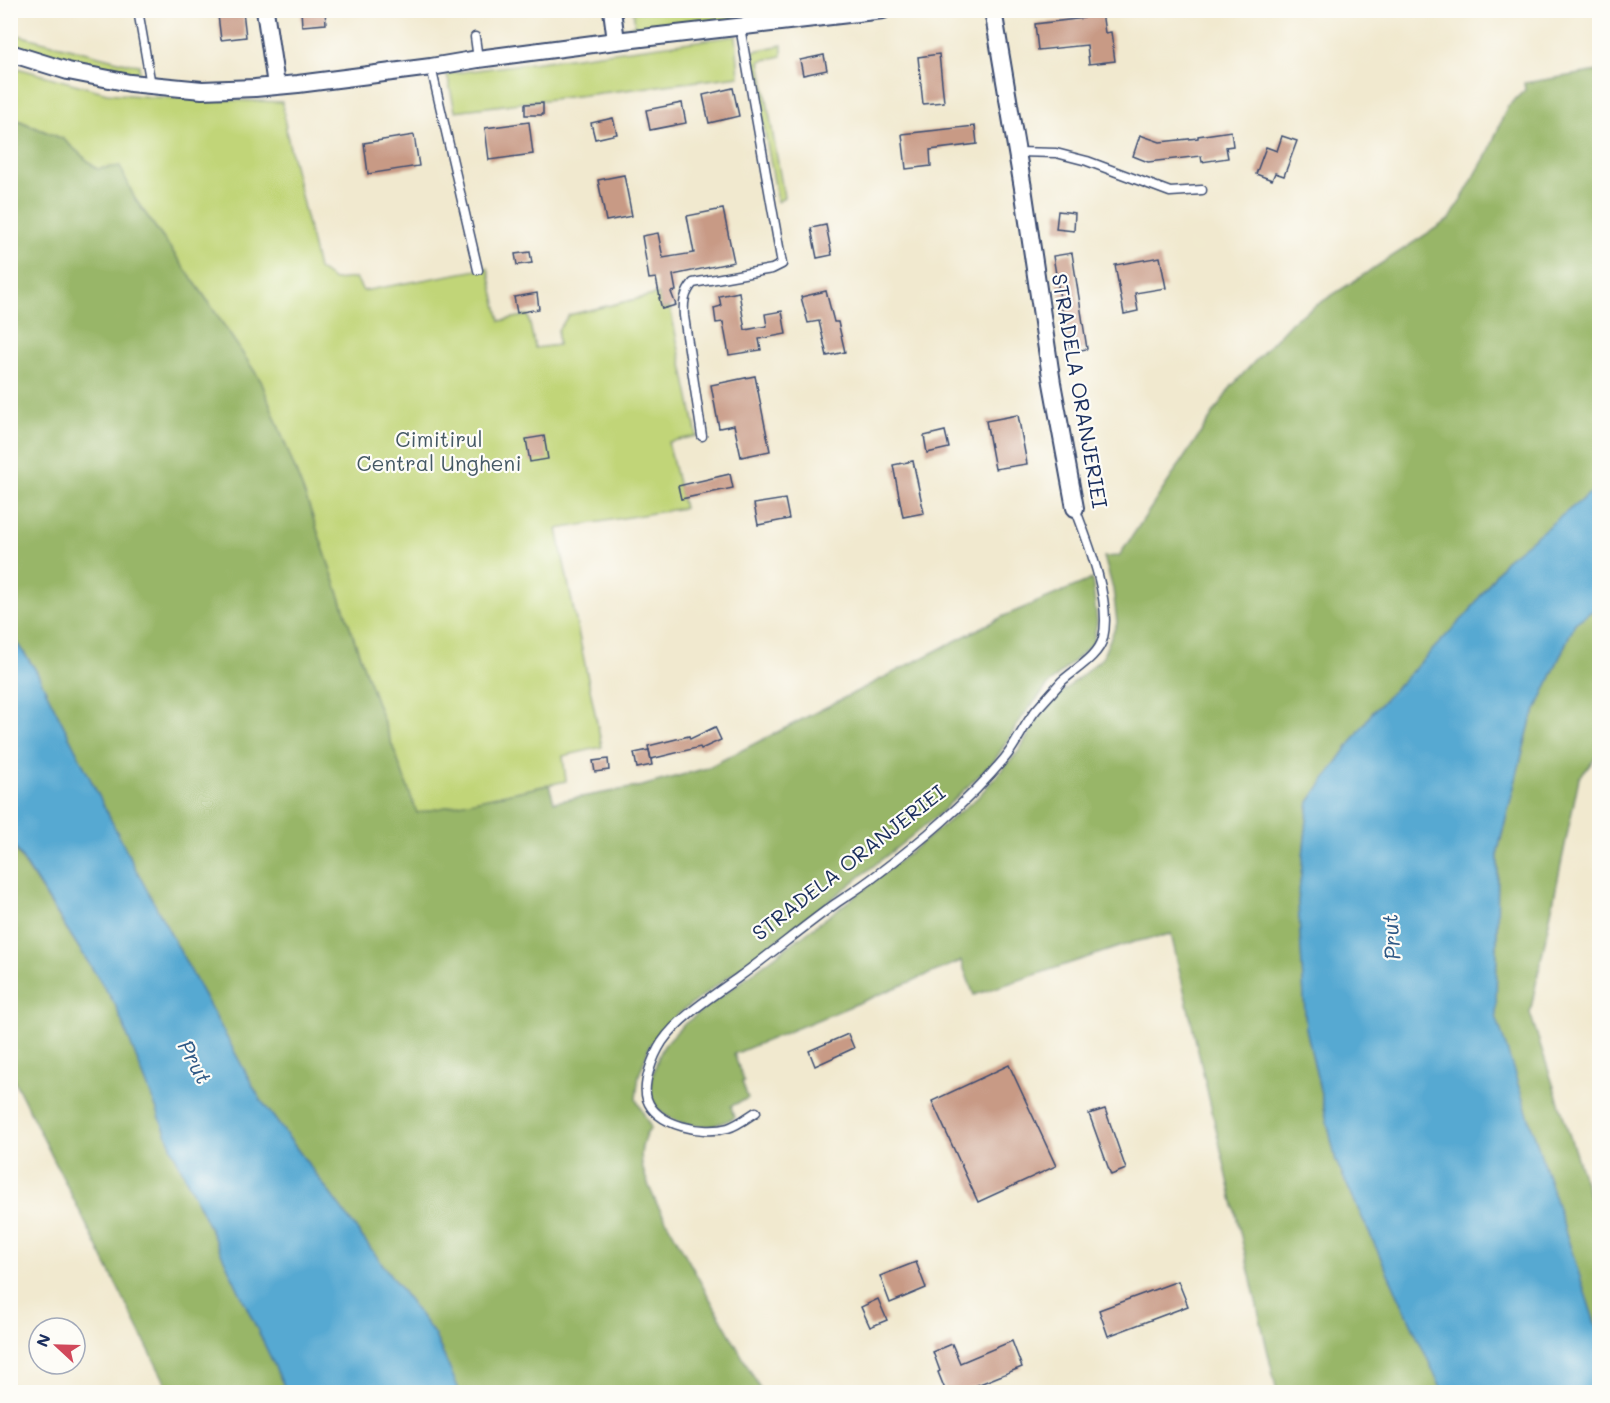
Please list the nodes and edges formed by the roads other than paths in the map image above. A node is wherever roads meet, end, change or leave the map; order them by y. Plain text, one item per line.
1 (138, 10) edge
2 (265, 10) edge
3 (612, 10) edge
4 (884, 10) edge
5 (993, 10) edge
6 (740, 27) junction
7 (475, 37) dead end
8 (616, 41) junction
9 (10, 53) edge
10 (478, 59) junction
11 (431, 67) junction
12 (151, 85) junction
13 (276, 86) junction
14 (1017, 152) junction
15 (1202, 190) dead end
16 (478, 270) dead end
17 (702, 436) dead end
18 (1075, 508) joint
19 (756, 1112) dead end

1 - 12 lane
2 - 13 street
3 - 8 street
4 - 6 street
5 - 14 street, STRADELA ORANJERIEI
6 - 8 street
6 - 17 lane
7 - 10 lane
8 - 10 street
9 - 12 street
10 - 11 street
11 - 13 street
11 - 16 lane
12 - 13 street
14 - 15 lane
14 - 18 street, STRADELA ORANJERIEI
18 - 19 lane, STRADELA ORANJERIEI

